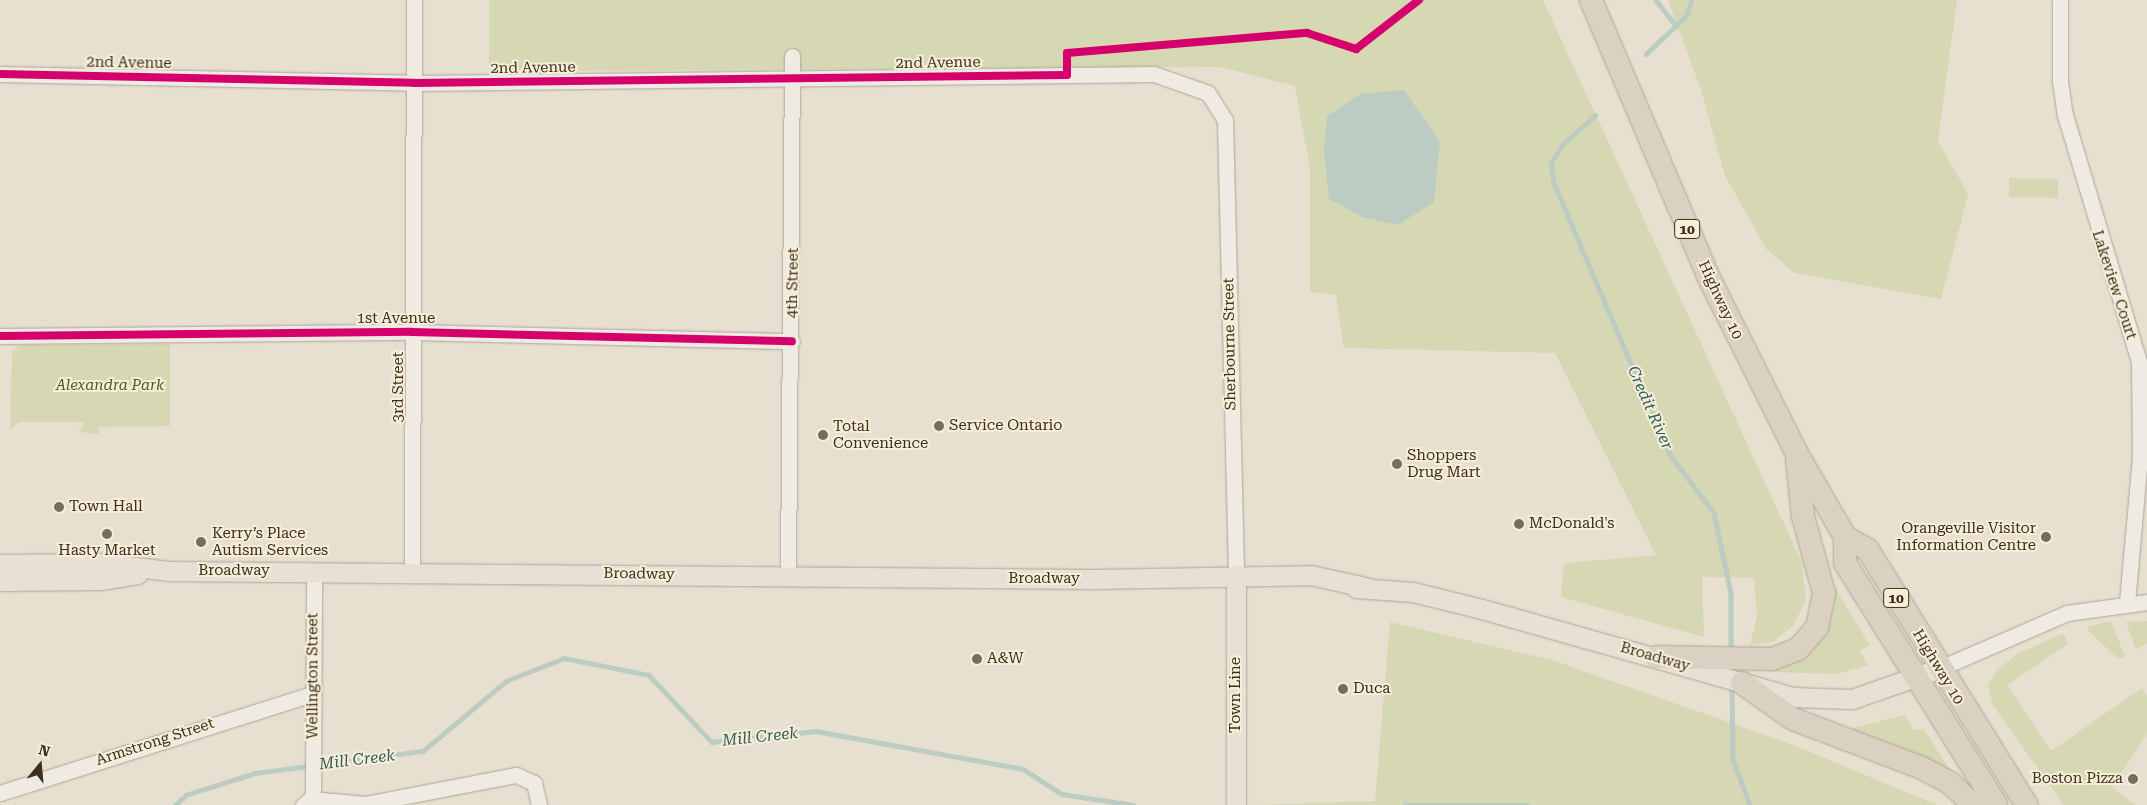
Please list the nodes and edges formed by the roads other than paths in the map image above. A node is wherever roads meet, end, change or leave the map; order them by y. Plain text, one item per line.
1 (414, 0) edge
2 (1591, 0) edge
3 (2060, 0) edge
4 (792, 56) dead end
5 (0, 74) edge
6 (793, 79) junction
7 (414, 83) junction
8 (1222, 115) joint
9 (412, 332) junction
10 (0, 336) edge
11 (792, 341) junction
12 (1796, 452) junction
13 (1845, 537) junction
14 (0, 564) edge
15 (157, 571) junction
16 (412, 571) junction
17 (314, 572) junction
18 (788, 576) junction
19 (1236, 580) junction
20 (0, 581) edge
21 (2128, 602) junction
22 (2147, 602) edge
23 (1656, 657) joint
24 (1720, 666) junction
25 (1938, 669) junction
26 (1914, 680) junction
27 (1742, 683) junction
28 (312, 694) junction
29 (0, 793) edge
30 (307, 802) edge
31 (539, 805) edge
32 (1236, 805) edge
33 (1974, 805) edge
34 (1996, 805) edge
35 (2027, 805) edge

1 - 7 street, 3rd Street
2 - 12 highway, Highway 10 / 10
3 - 21 street, Lakeview Court
4 - 6 street, 4th Street
5 - 7 street, 2nd Avenue
6 - 7 street, 2nd Avenue
6 - 8 street, 2nd Avenue
6 - 11 street, 4th Street
7 - 9 street, 3rd Street
8 - 19 street, Sherbourne Street
9 - 10 street, 1st Avenue
9 - 11 street, 1st Avenue
9 - 16 street, 3rd Street
11 - 18 street, 4th Street
12 - 13 highway, Highway 10 / 10
12 - 24 highway
13 - 25 highway, Highway 10 / 10
13 - 26 highway, Highway 10 / 10
14 - 15 main road, Broadway
15 - 17 main road, Broadway
15 - 20 main road, Broadway
16 - 17 main road, Broadway
16 - 18 main road, Broadway
17 - 28 street, Wellington Street
18 - 19 main road, Broadway
19 - 23 main road, Broadway
19 - 32 main road, Town Line
21 - 22 street
21 - 25 street
23 - 24 highway
24 - 27 main road
25 - 26 main road
25 - 35 highway, Highway 10 / 10
26 - 27 main road
26 - 34 highway, Highway 10 / 10
27 - 33 highway
28 - 29 street, Armstrong Street
28 - 30 street, Wellington Street
30 - 31 street

